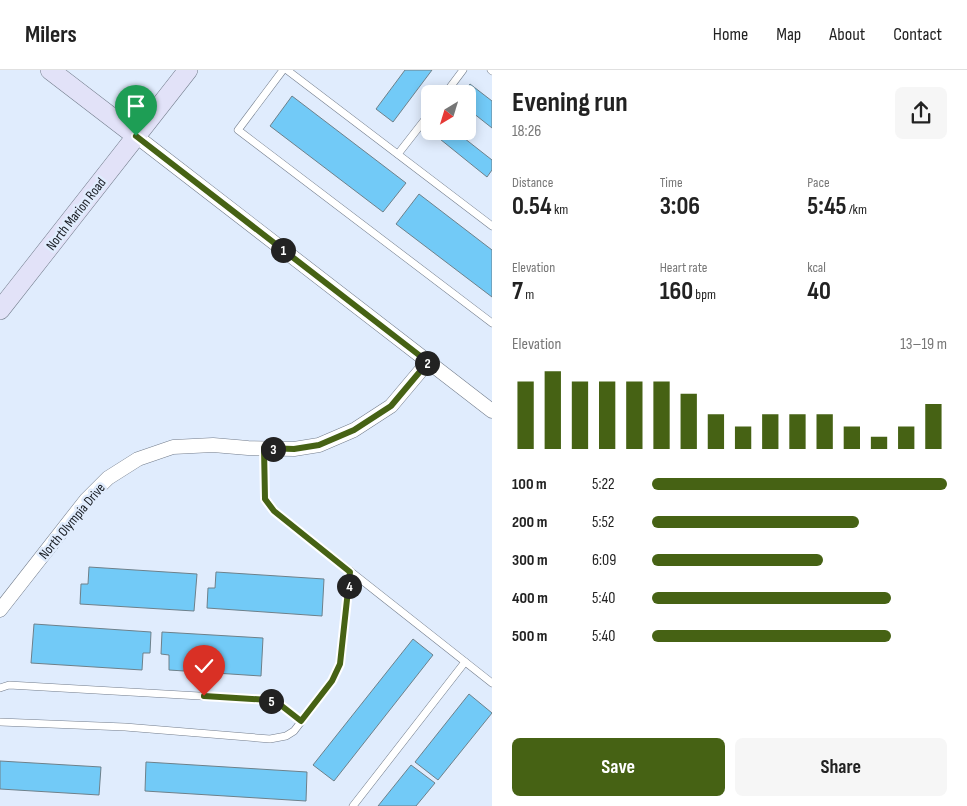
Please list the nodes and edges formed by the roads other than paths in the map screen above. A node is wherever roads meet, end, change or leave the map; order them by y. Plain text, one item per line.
1 (50, 70) edge
2 (188, 70) edge
3 (283, 70) edge
4 (287, 70) edge
5 (463, 70) edge
6 (452, 85) edge
7 (421, 125) edge
8 (136, 136) junction
9 (398, 154) junction
10 (492, 226) edge
11 (0, 310) edge
12 (492, 323) edge
13 (428, 362) junction
14 (492, 411) edge
15 (264, 448) junction
16 (350, 572) junction
17 (0, 610) edge
18 (465, 662) junction
19 (492, 683) edge
20 (0, 688) edge
21 (301, 721) junction
22 (0, 722) edge
23 (352, 806) edge

1 - 8 main road
2 - 8 main road, North Marion Road
3 - 12 lane
4 - 9 lane
5 - 6 lane
7 - 9 lane
8 - 11 main road, North Marion Road
8 - 13 street
9 - 10 lane
13 - 14 street
13 - 15 street, North Olympia Drive
15 - 16 lane
15 - 17 street, North Olympia Drive
16 - 18 lane
16 - 21 lane
18 - 19 lane
18 - 23 lane
20 - 21 lane
21 - 22 lane

